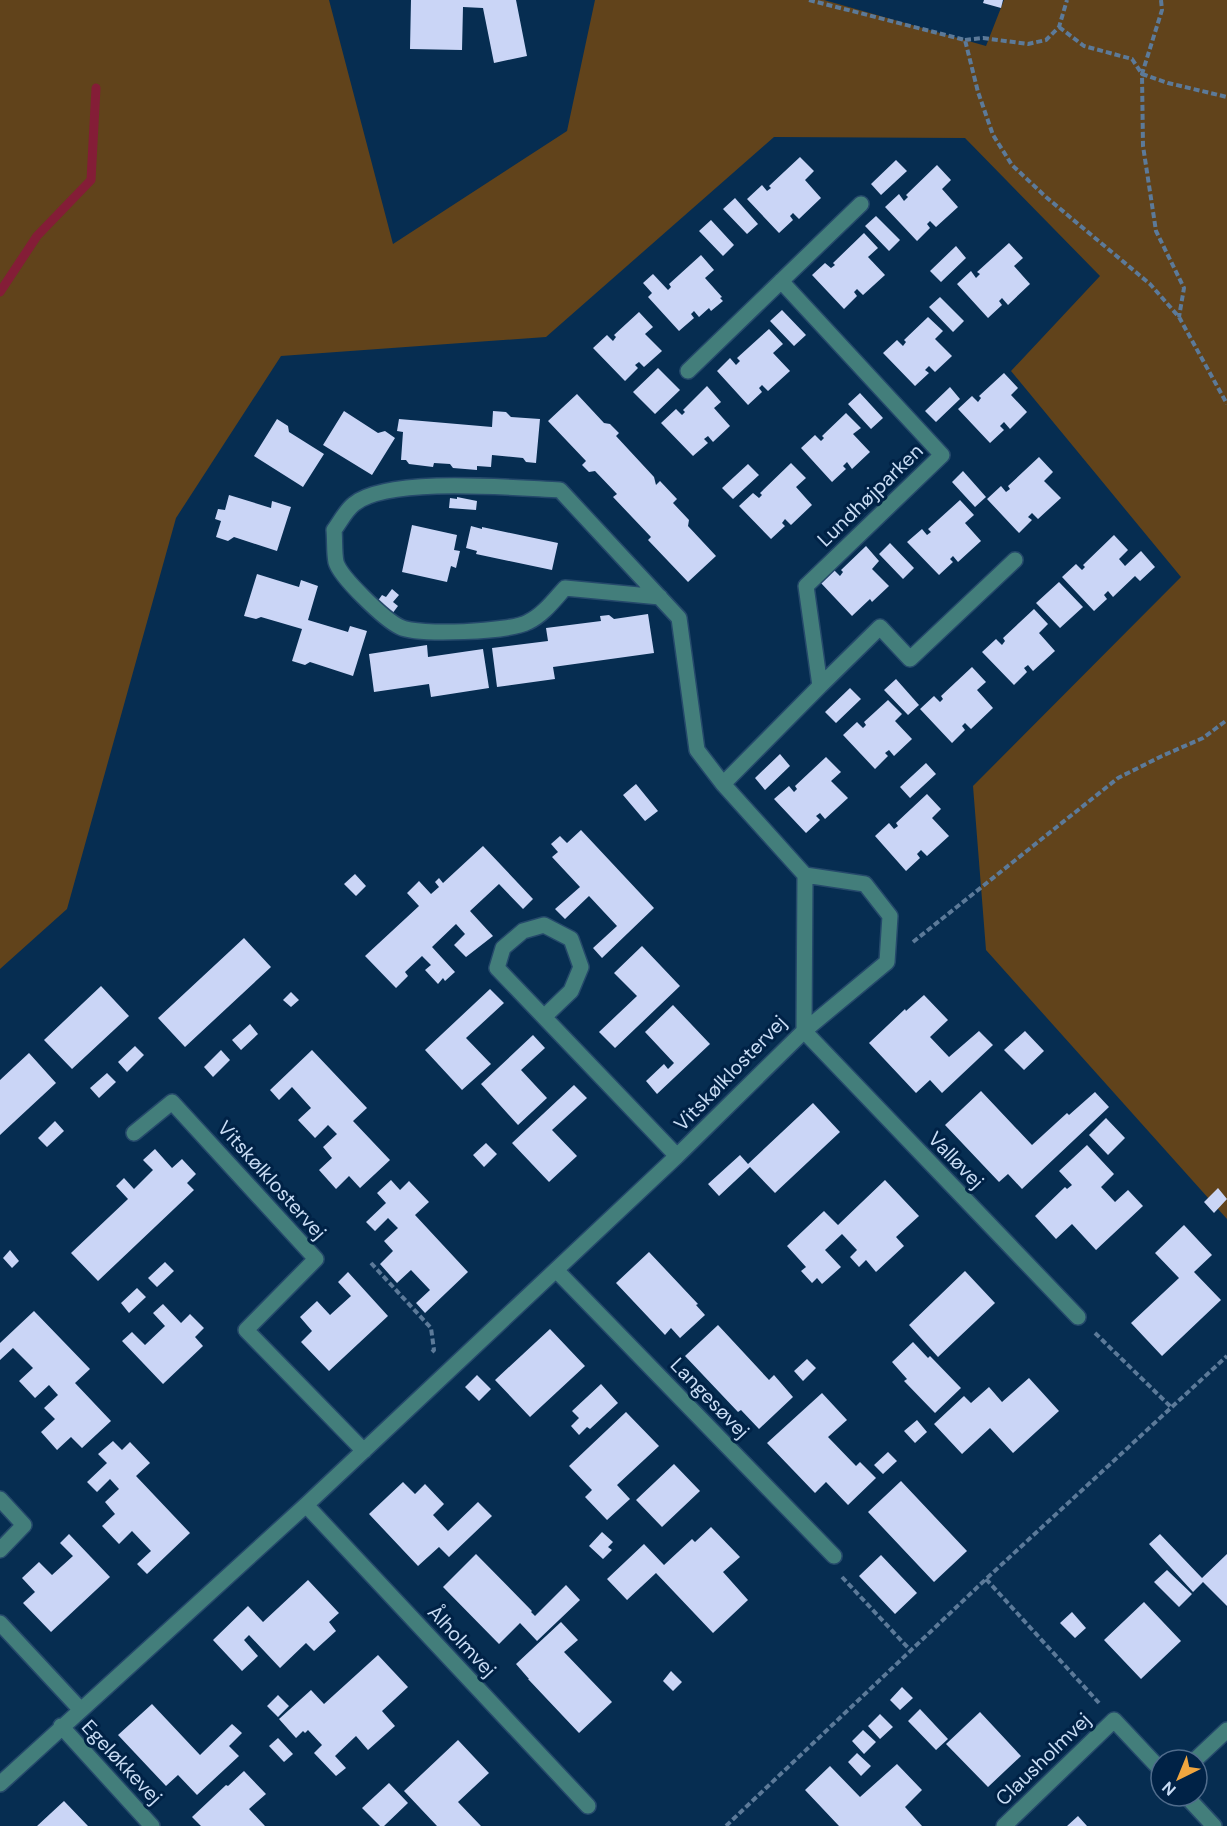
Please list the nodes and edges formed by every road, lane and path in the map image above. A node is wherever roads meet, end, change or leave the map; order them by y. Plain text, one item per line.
1 (810, 0) edge
2 (1067, 0) edge
3 (1161, 0) edge
4 (1059, 27) junction
5 (965, 40) junction
6 (1142, 74) junction
7 (1227, 97) edge
8 (861, 204) dead end
9 (780, 281) junction
10 (1179, 317) junction
11 (688, 370) dead end
12 (1227, 404) edge
13 (1015, 560) dead end
14 (660, 597) junction
15 (820, 686) junction
16 (1227, 720) edge
17 (723, 784) junction
18 (805, 875) junction
19 (887, 962) junction
20 (544, 1017) junction
21 (804, 1031) junction
22 (134, 1133) dead end
23 (677, 1156) junction
24 (371, 1263) dead end
25 (556, 1270) junction
26 (1078, 1317) joint
27 (1227, 1356) edge
28 (426, 1357) dead end
29 (1172, 1408) junction
30 (364, 1450) junction
31 (0, 1499) edge
32 (306, 1505) junction
33 (0, 1550) edge
34 (834, 1556) joint
35 (986, 1579) junction
36 (0, 1623) edge
37 (911, 1651) junction
38 (80, 1709) junction
39 (1114, 1720) junction
40 (61, 1726) junction
41 (1227, 1730) edge
42 (1208, 1748) edge
43 (1149, 1757) edge
44 (0, 1784) edge
45 (588, 1806) dead end
46 (1197, 1808) edge
47 (152, 1826) edge
48 (726, 1826) edge
49 (1004, 1826) edge
50 (1214, 1826) edge

1 - 5 path
2 - 4 path
3 - 6 path
4 - 5 path
4 - 6 path
5 - 10 path
6 - 7 path
6 - 10 path
8 - 9 street
9 - 11 street
9 - 15 street, Lundhøjparken
10 - 12 path
13 - 15 street
14 - 14 street
14 - 17 street
15 - 17 street
16 - 19 path
17 - 18 street
18 - 19 street
18 - 21 street, Vitskølklostervej
19 - 21 street
20 - 20 street, Vitskølklostervej
20 - 23 street, Vitskølklostervej
21 - 23 street, Vitskølklostervej
21 - 26 street, Valløvej
22 - 30 street, Vitskølklostervej
23 - 25 street, Vitskølklostervej
24 - 28 path
25 - 30 street, Vitskølklostervej
25 - 34 street, Langesøvej
26 - 29 path
27 - 29 path
29 - 35 path
30 - 32 street, Vitskølklostervej
31 - 33 street
32 - 38 street, Vitskølklostervej
32 - 45 street, Ålholmvej
34 - 37 path
35 - 37 path
35 - 39 path
36 - 38 street
37 - 48 path
38 - 40 street, Vitskølklostervej
39 - 43 street, Clausholmvej
39 - 49 street, Clausholmvej
40 - 44 street, Vitskølklostervej
40 - 47 street, Egeløkkevej
41 - 42 street
46 - 50 street

